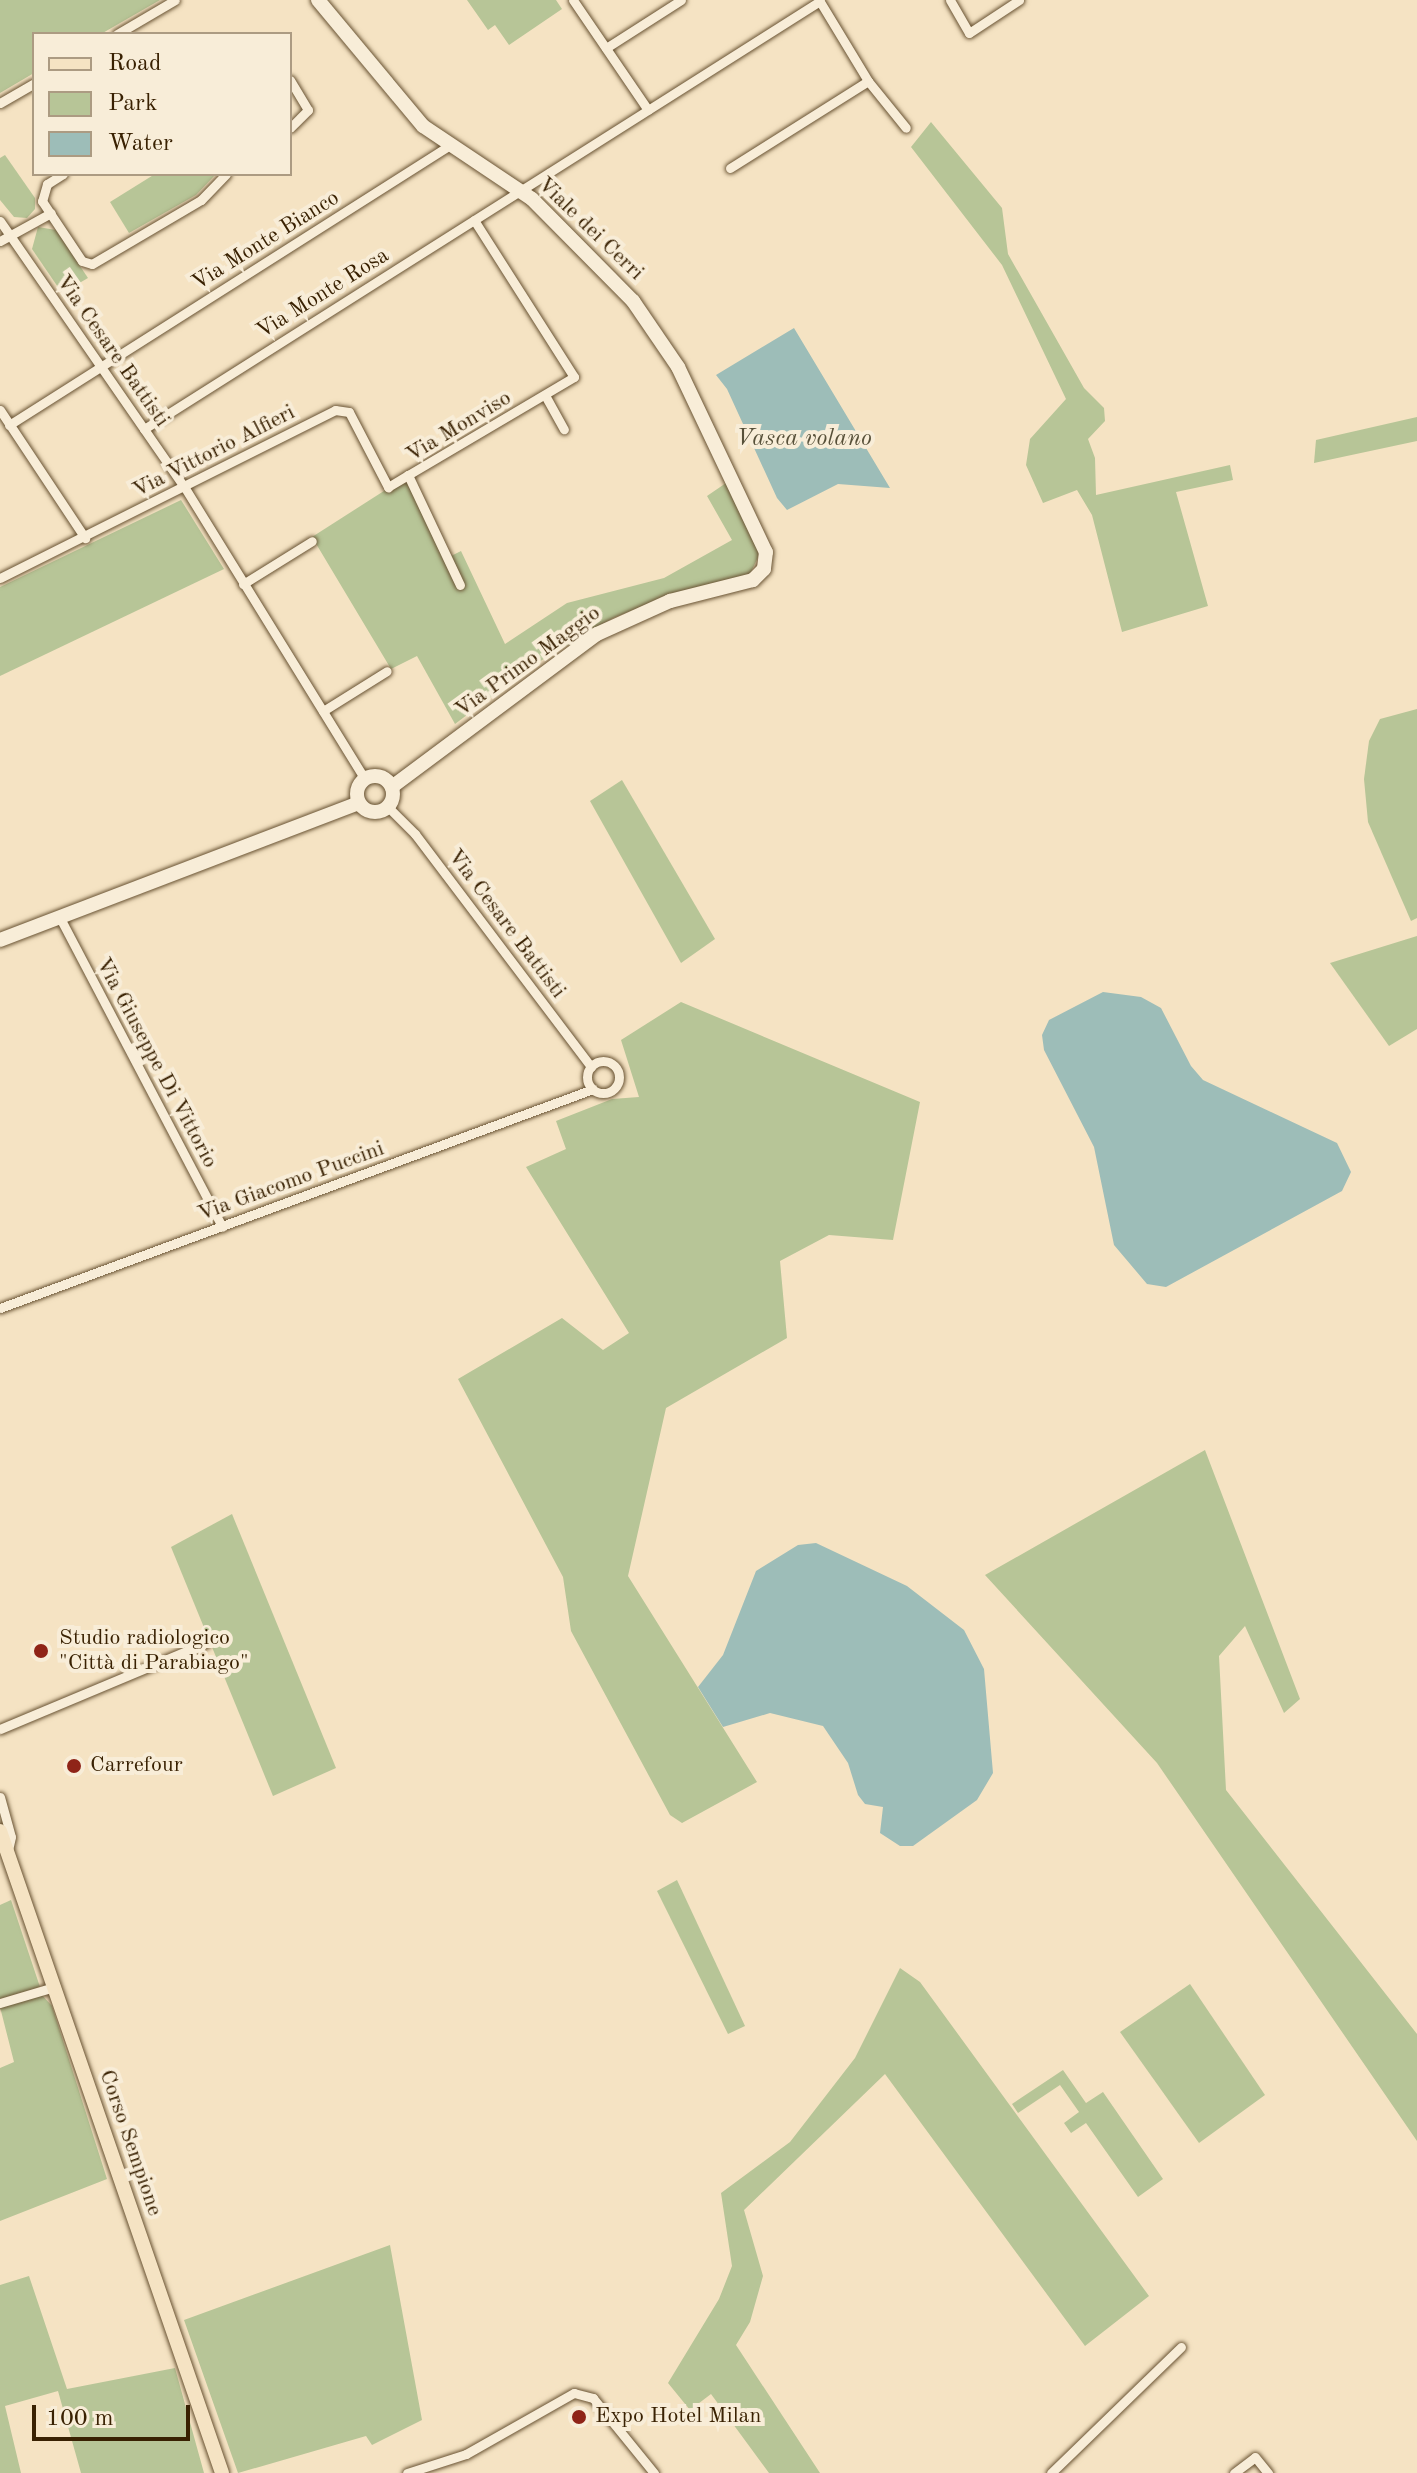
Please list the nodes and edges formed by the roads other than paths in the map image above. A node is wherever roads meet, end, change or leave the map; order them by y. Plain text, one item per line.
1 (175, 0) edge
2 (318, 0) edge
3 (573, 0) edge
4 (681, 0) edge
5 (950, 0) edge
6 (1019, 0) edge
7 (819, 1) edge
8 (120, 32) edge
9 (606, 48) junction
10 (868, 81) junction
11 (292, 83) edge
12 (32, 84) edge
13 (0, 103) edge
14 (648, 110) junction
15 (292, 126) edge
16 (906, 128) dead end
17 (450, 145) junction
18 (730, 168) dead end
19 (61, 176) edge
20 (224, 176) edge
21 (521, 191) junction
22 (51, 213) junction
23 (474, 220) junction
24 (0, 221) edge
25 (10, 235) junction
26 (0, 241) edge
27 (101, 366) junction
28 (546, 397) junction
29 (0, 410) edge
30 (9, 425) junction
31 (144, 429) junction
32 (564, 429) dead end
33 (408, 475) junction
34 (185, 488) junction
35 (85, 538) junction
36 (312, 541) dead end
37 (763, 543) joint
38 (0, 578) edge
39 (243, 584) junction
40 (460, 585) dead end
41 (387, 671) dead end
42 (323, 711) junction
43 (365, 779) junction
44 (392, 787) junction
45 (359, 803) junction
46 (388, 807) junction
47 (59, 916) junction
48 (0, 940) edge
49 (591, 1067) junction
50 (593, 1089) junction
51 (222, 1227) junction
52 (0, 1308) edge
53 (206, 1643) dead end
54 (20, 1718) junction
55 (0, 1721) edge
56 (0, 1729) edge
57 (0, 1797) edge
58 (0, 1831) edge
59 (4, 1849) edge
60 (54, 1987) junction
61 (0, 2003) edge
62 (1181, 2347) dead end
63 (210, 2448) junction
64 (1061, 2463) junction
65 (213, 2473) edge
66 (222, 2473) edge
67 (407, 2473) edge
68 (654, 2473) edge
69 (1051, 2473) edge
70 (1069, 2473) edge
71 (1234, 2473) edge
72 (1268, 2473) edge

1 - 8 street
2 - 17 street, Viale dei Cerri
3 - 9 street
4 - 9 street
5 - 6 street
7 - 10 street
7 - 14 street, Via Monte Rosa
9 - 14 street
10 - 16 street
10 - 18 street
11 - 15 street
12 - 13 street
14 - 21 street, Via Monte Rosa
17 - 21 street, Viale dei Cerri
17 - 27 street, Via Monte Bianco
19 - 22 street
20 - 22 street
21 - 23 street, Via Monte Rosa
21 - 37 street, Viale dei Cerri
22 - 25 street
23 - 28 street, Via Monviso
23 - 31 street, Via Monte Rosa
24 - 25 street, Via Cesare Battisti
25 - 26 street
25 - 27 street, Via Cesare Battisti
27 - 30 street, Via Monte Bianco
27 - 31 street, Via Cesare Battisti
28 - 32 street, Via Monviso
28 - 33 street, Via Monviso
29 - 30 street
30 - 35 street
31 - 34 street, Via Cesare Battisti
33 - 34 street, Via Vittorio Alfieri
33 - 40 street, Via Monviso
34 - 35 street, Via Vittorio Alfieri
34 - 39 street, Via Cesare Battisti
35 - 38 street, Via Vittorio Alfieri
36 - 39 street
37 - 44 street, Via Primo Maggio
39 - 42 street, Via Cesare Battisti
41 - 42 street
42 - 43 street, Via Cesare Battisti
43 - 44 street
43 - 45 street
44 - 46 street
45 - 46 street
45 - 47 street
46 - 49 street, Via Cesare Battisti
47 - 48 street
47 - 51 street, Via Giuseppe Di Vittorio
49 - 50 street
49 - 50 street
50 - 51 street, Via Giacomo Puccini
51 - 52 street, Via Giacomo Puccini
53 - 54 street
54 - 55 street
54 - 56 street
57 - 59 street
58 - 59 main road, Corso Sempione
59 - 60 main road, Corso Sempione
60 - 61 street
60 - 63 main road, Corso Sempione
62 - 64 street
63 - 65 main road, Corso Sempione
63 - 66 main road, Corso Sempione
64 - 69 street
64 - 70 street
67 - 68 street
71 - 72 street

